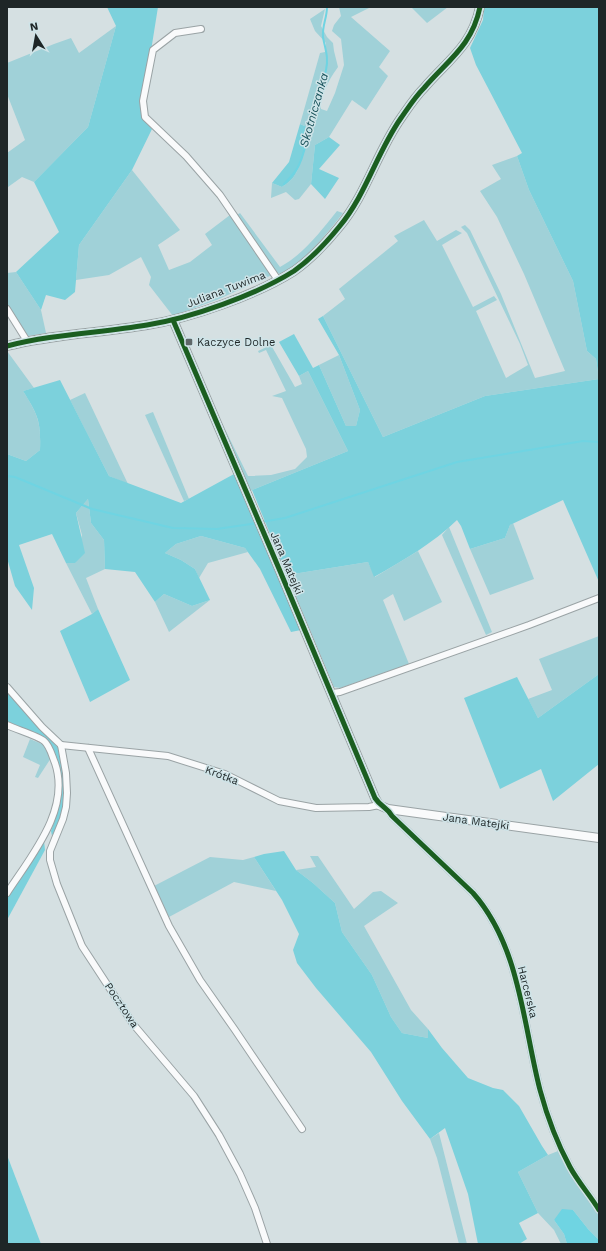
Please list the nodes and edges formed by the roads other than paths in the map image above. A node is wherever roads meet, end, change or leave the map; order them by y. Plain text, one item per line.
1 (480, 7) edge
2 (201, 29) dead end
3 (278, 280) junction
4 (7, 309) edge
5 (173, 320) junction
6 (27, 341) junction
7 (7, 346) edge
8 (599, 598) edge
9 (7, 687) edge
10 (332, 693) junction
11 (7, 725) edge
12 (61, 745) junction
13 (88, 748) junction
14 (379, 805) junction
15 (388, 809) junction
16 (599, 838) edge
17 (7, 893) edge
18 (302, 1129) dead end
19 (599, 1210) edge
20 (267, 1244) edge

1 - 3 street, Juliana Tuwima
2 - 3 street, Juliana Tuwima
3 - 5 street, Juliana Tuwima
4 - 6 street
5 - 6 street, Juliana Tuwima
5 - 10 street, Jana Matejki
6 - 7 street, Juliana Tuwima
8 - 10 street
9 - 12 street
10 - 14 street, Jana Matejki
11 - 17 street
12 - 13 street, Krótka
12 - 20 street, Pocztowa
13 - 14 street, Krótka
13 - 18 street
14 - 15 street, Jana Matejki
15 - 16 street, Jana Matejki
15 - 19 street, Harcerska

